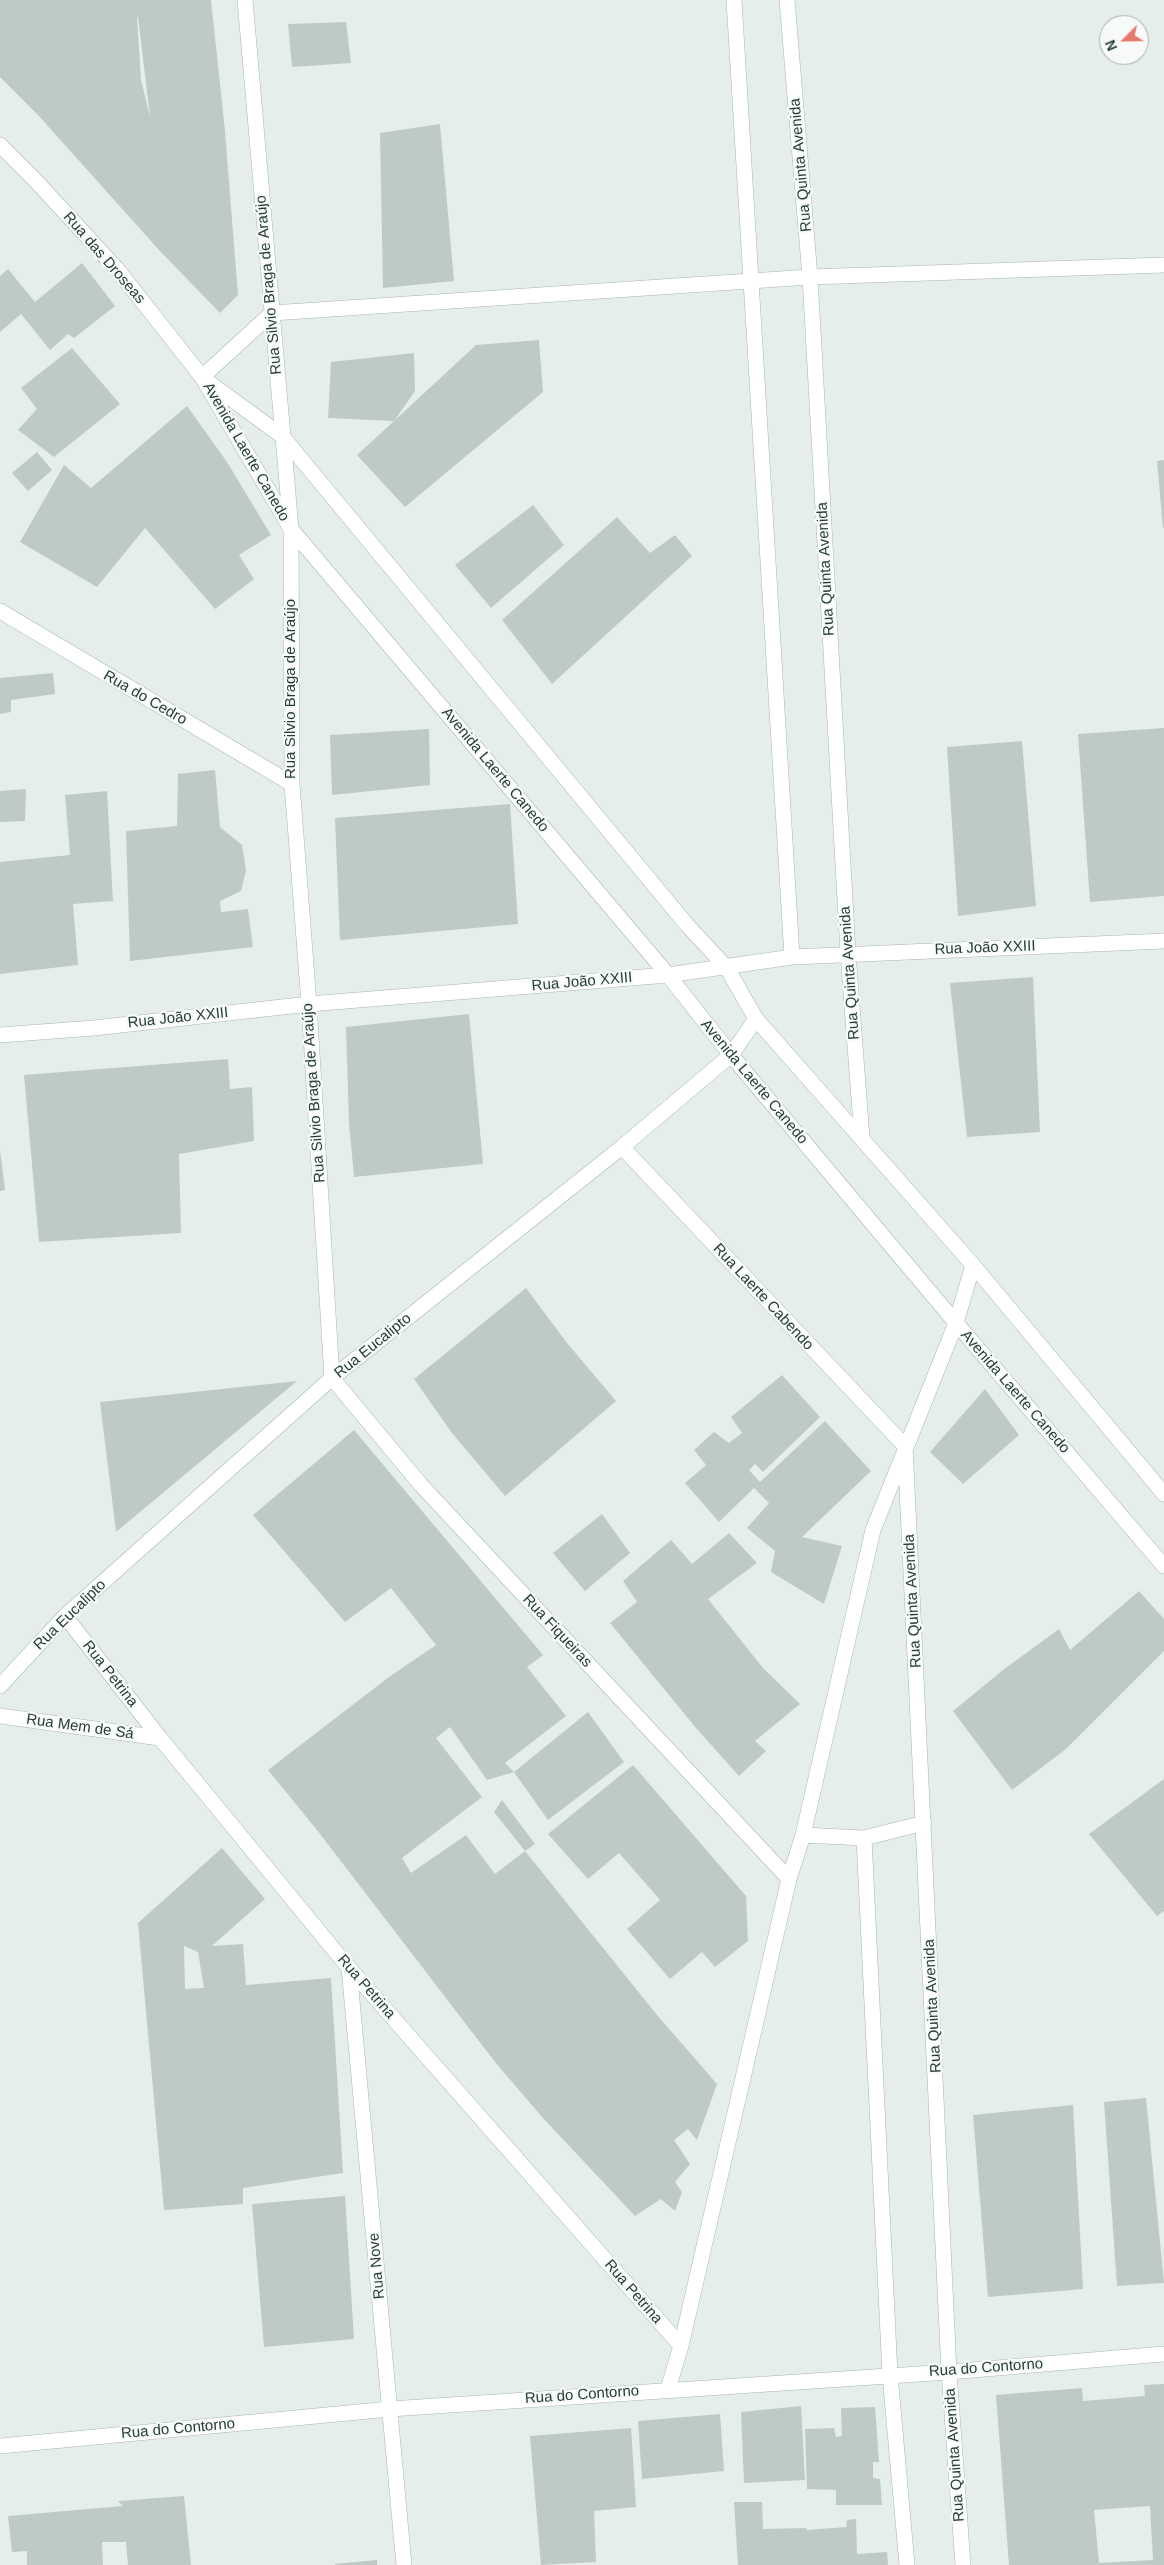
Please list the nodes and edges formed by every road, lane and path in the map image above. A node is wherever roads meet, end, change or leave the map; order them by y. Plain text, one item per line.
1 (245, 0) edge
2 (734, 0) edge
3 (788, 0) edge
4 (0, 145) edge
5 (1164, 265) edge
6 (810, 277) junction
7 (753, 281) junction
8 (272, 313) junction
9 (202, 377) junction
10 (282, 436) junction
11 (291, 529) junction
12 (0, 611) edge
13 (292, 784) junction
14 (1164, 941) edge
15 (848, 954) junction
16 (792, 957) junction
17 (727, 968) junction
18 (668, 975) junction
19 (309, 1004) junction
20 (756, 1019) junction
21 (0, 1035) edge
22 (731, 1055) junction
23 (862, 1138) junction
24 (622, 1147) junction
25 (973, 1265) junction
26 (956, 1323) junction
27 (332, 1378) junction
28 (905, 1446) junction
29 (1164, 1494) edge
30 (1164, 1566) edge
31 (65, 1616) junction
32 (0, 1686) edge
33 (0, 1716) edge
34 (160, 1738) junction
35 (924, 1823) junction
36 (804, 1835) junction
37 (864, 1838) junction
38 (789, 1878) junction
39 (349, 1968) junction
40 (681, 2346) junction
41 (1164, 2354) edge
42 (949, 2372) junction
43 (890, 2375) junction
44 (668, 2389) junction
45 (390, 2409) junction
46 (0, 2446) edge
47 (404, 2565) edge
48 (907, 2565) edge
49 (963, 2565) edge

1 - 8 street, Rua Silvio Braga de Araújo
2 - 7 street
3 - 6 street, Rua Quinta Avenida
4 - 9 street, Rua das Droseas
5 - 6 street
6 - 7 street
6 - 15 street, Rua Quinta Avenida
7 - 8 street
7 - 16 street
8 - 9 street
8 - 10 street, Rua Silvio Braga de Araújo
9 - 10 street, Avenida Laerte Canedo
9 - 11 street, Avenida Laerte Canedo
10 - 11 street, Rua Silvio Braga de Araújo
10 - 17 street, Avenida Laerte Canedo
11 - 13 street, Rua Silvio Braga de Araújo
11 - 18 street, Avenida Laerte Canedo
12 - 13 street, Rua do Cedro
13 - 19 street, Rua Silvio Braga de Araújo
14 - 15 street, Rua João XXIII
15 - 16 street, Rua João XXIII
15 - 23 street, Rua Quinta Avenida
16 - 17 street, Rua João XXIII
17 - 18 street, Rua João XXIII
17 - 20 street, Avenida Laerte Canedo
18 - 19 street, Rua João XXIII
18 - 22 street, Avenida Laerte Canedo
19 - 21 street, Rua João XXIII
19 - 27 street, Rua Silvio Braga de Araújo
20 - 22 street, Rua Eucalipto
20 - 23 street, Avenida Laerte Canedo
22 - 24 street, Rua Eucalipto
22 - 26 street, Avenida Laerte Canedo
23 - 25 street, Avenida Laerte Canedo
24 - 27 street, Rua Eucalipto
24 - 28 street, Rua Laerte Cabendo
25 - 26 street
25 - 29 street, Avenida Laerte Canedo
26 - 28 street
26 - 30 street, Avenida Laerte Canedo
27 - 31 street, Rua Eucalipto
27 - 38 street, Rua Fiqueiras
28 - 35 street, Rua Quinta Avenida
28 - 36 street
31 - 32 street, Rua Eucalipto
31 - 34 street, Rua Petrina
33 - 34 street, Rua Mem de Sá
34 - 39 street, Rua Petrina
35 - 37 street
35 - 42 street, Rua Quinta Avenida
36 - 37 street
36 - 38 street
37 - 43 street
38 - 40 street
39 - 40 street, Rua Petrina
39 - 45 street, Rua Nove
40 - 44 street
41 - 42 street, Rua do Contorno
42 - 43 street, Rua do Contorno
42 - 49 street, Rua Quinta Avenida
43 - 44 street, Rua do Contorno
43 - 48 street
44 - 45 street, Rua do Contorno
45 - 46 street, Rua do Contorno
45 - 47 street, Rua Nove

